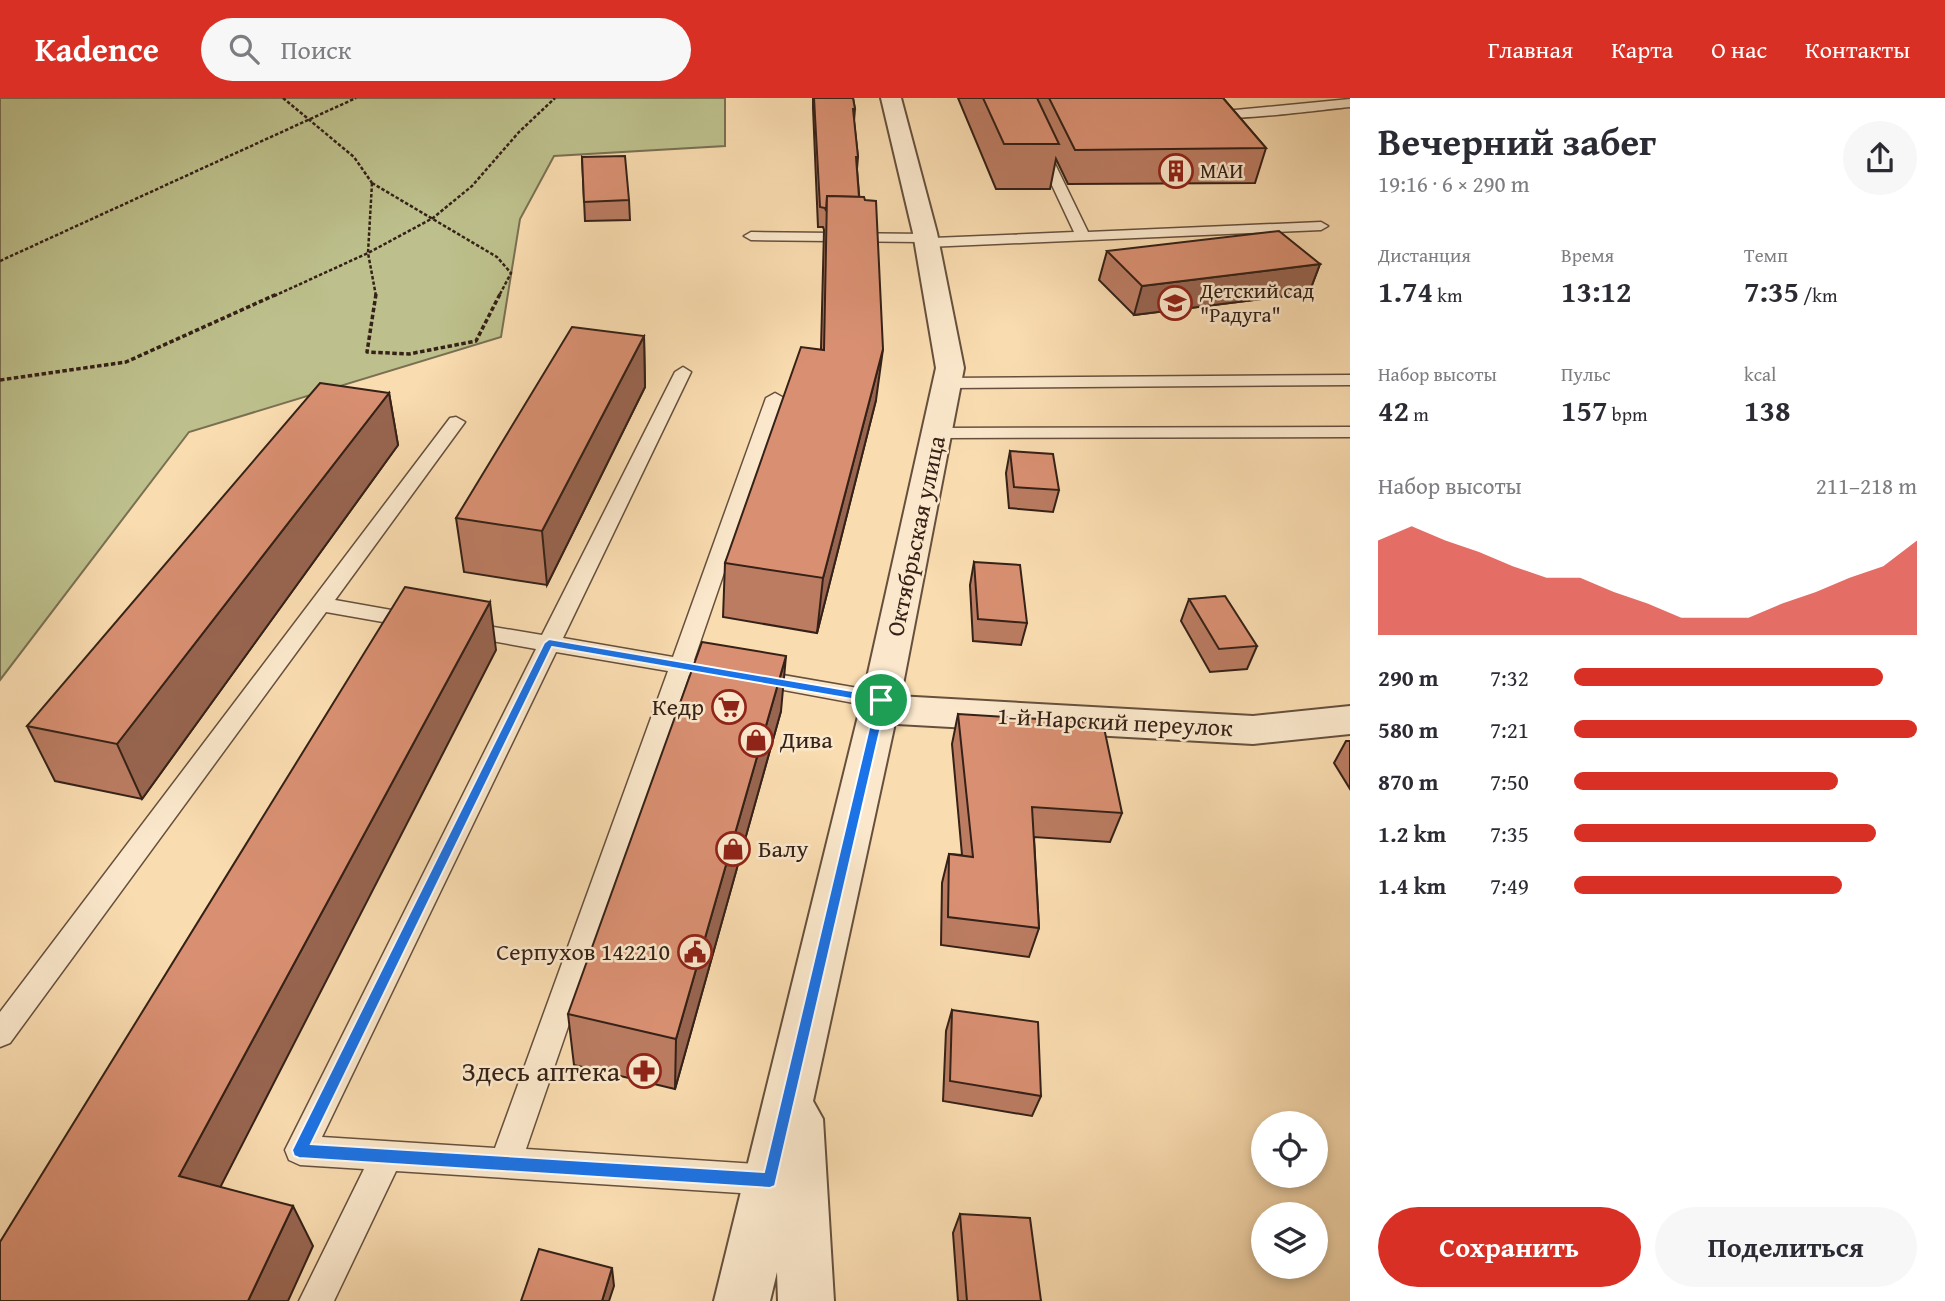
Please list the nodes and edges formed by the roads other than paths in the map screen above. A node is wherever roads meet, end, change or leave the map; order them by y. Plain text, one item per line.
1 (891, 98) edge
2 (1017, 98) edge
3 (1231, 98) edge
4 (1350, 103) edge
5 (1248, 113) junction
6 (1196, 114) edge
7 (1321, 226) dead end
8 (751, 236) dead end
9 (1083, 236) junction
10 (927, 240) junction
11 (683, 372) dead end
12 (1350, 380) edge
13 (947, 383) junction
14 (775, 398) dead end
15 (456, 422) dead end
16 (1350, 432) edge
17 (938, 433) junction
18 (320, 604) junction
19 (549, 643) junction
20 (681, 666) junction
21 (880, 704) junction
22 (1350, 720) edge
23 (0, 1034) edge
24 (794, 1071) junction
25 (387, 1156) junction
26 (505, 1164) junction
27 (770, 1180) junction
28 (316, 1301) edge
29 (742, 1301) edge
30 (806, 1301) edge

1 - 10 street, Октябрьская улица
2 - 9 lane
3 - 5 lane
4 - 5 lane
5 - 6 lane
7 - 9 lane
8 - 10 lane
9 - 10 lane
10 - 13 street, Октябрьская улица
11 - 19 lane
12 - 13 lane
13 - 17 street, Октябрьская улица
14 - 20 lane
15 - 18 lane
16 - 17 lane
17 - 21 street, Октябрьская улица
18 - 19 lane
18 - 23 lane
19 - 20 lane
19 - 25 lane
20 - 21 lane
20 - 26 lane
21 - 22 street, 1-й Нарский переулок
21 - 24 street, Октябрьская улица
24 - 27 street, Октябрьская улица
24 - 30 street
25 - 26 lane
25 - 28 lane
26 - 27 lane
27 - 29 street, Октябрьская улица

